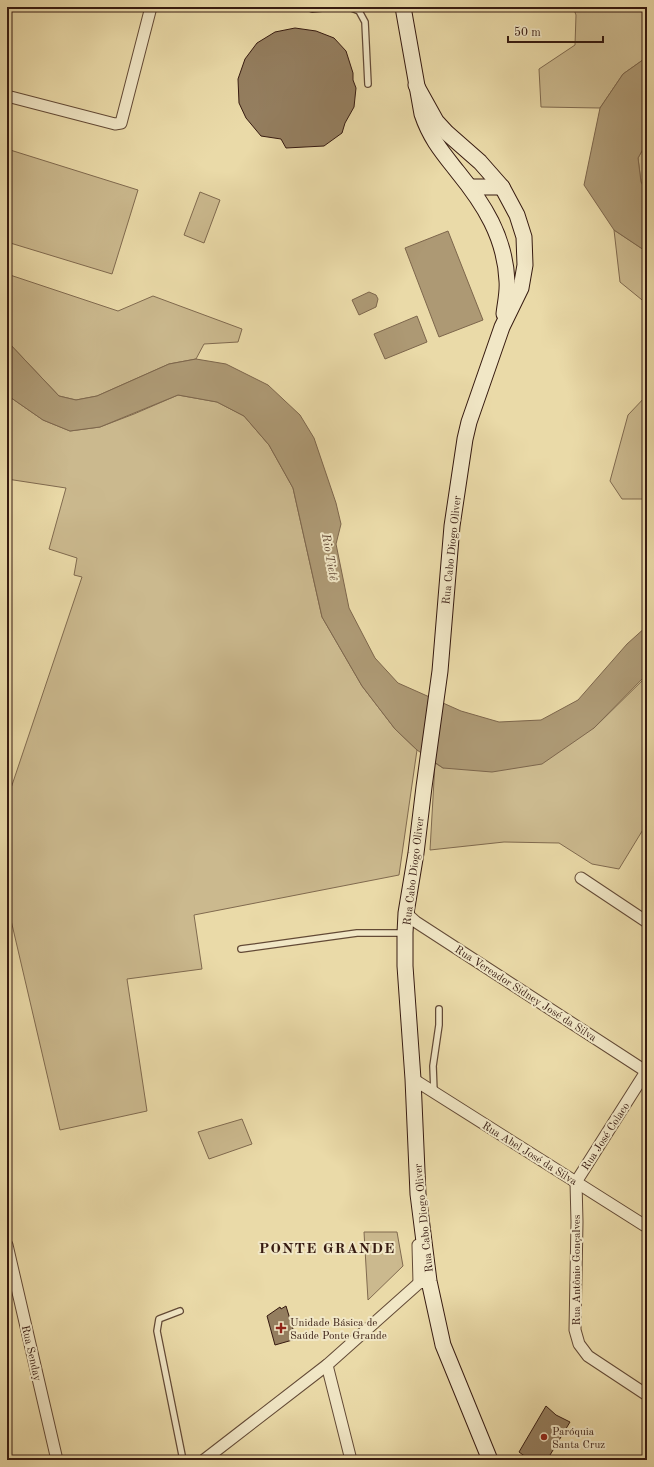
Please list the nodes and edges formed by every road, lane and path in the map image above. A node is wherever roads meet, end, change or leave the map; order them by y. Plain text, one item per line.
1 (151, 7) edge
2 (308, 7) edge
3 (332, 7) edge
4 (349, 7) edge
5 (403, 7) edge
6 (368, 84) dead end
7 (416, 86) junction
8 (7, 96) edge
9 (470, 187) junction
10 (502, 187) junction
11 (502, 327) junction
12 (581, 878) dead end
13 (406, 913) junction
14 (647, 922) edge
15 (405, 933) junction
16 (241, 949) dead end
17 (439, 1009) dead end
18 (647, 1071) edge
19 (413, 1079) junction
20 (434, 1093) junction
21 (576, 1182) junction
22 (647, 1227) edge
23 (7, 1245) edge
24 (424, 1282) junction
25 (180, 1311) dead end
26 (327, 1366) junction
27 (647, 1395) edge
28 (57, 1460) edge
29 (183, 1460) edge
30 (204, 1460) edge
31 (351, 1460) edge
32 (490, 1460) edge

1 - 8 street
2 - 3 lane
4 - 6 lane
5 - 7 main road, Rua Cabo Diogo Oliver
7 - 9 main road, Rua Cabo Diogo Oliver
7 - 10 main road, Rua Cabo Diogo Oliver
9 - 10 main road
9 - 11 main road, Rua Cabo Diogo Oliver
10 - 11 main road, Rua Cabo Diogo Oliver
11 - 13 main road, Rua Cabo Diogo Oliver
12 - 14 street
13 - 15 main road, Rua Cabo Diogo Oliver
13 - 18 street, Rua Vereador Sidney José da Silva
15 - 16 lane
15 - 19 main road, Rua Cabo Diogo Oliver
17 - 20 lane
18 - 21 street, Rua José Colaco
19 - 20 street, Rua Abel José da Silva
19 - 24 main road, Rua Cabo Diogo Oliver
20 - 21 street, Rua Abel José da Silva
21 - 22 street, Rua Abel José da Silva
21 - 27 street, Rua Antônio Gonçalves
23 - 28 street, Rua Senday
24 - 26 street
24 - 32 main road, Rua Cabo Diogo Oliver
25 - 29 lane
26 - 30 street
26 - 31 street

